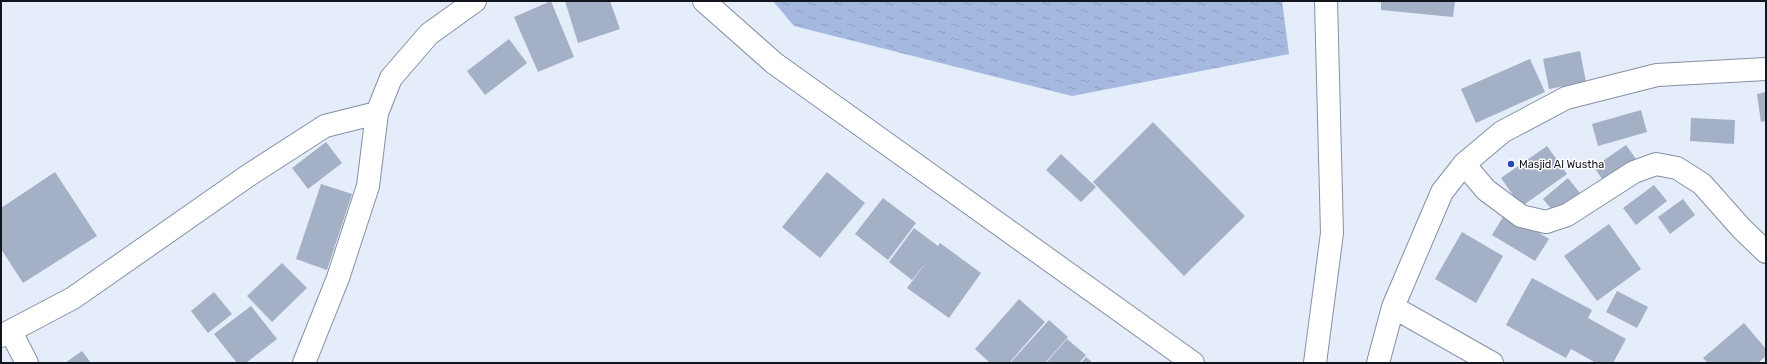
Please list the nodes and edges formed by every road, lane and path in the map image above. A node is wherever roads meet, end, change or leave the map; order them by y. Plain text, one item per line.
1 (475, 1) edge
2 (704, 1) edge
3 (1326, 1) edge
4 (1766, 69) edge
5 (377, 113) junction
6 (1464, 164) junction
7 (1766, 252) edge
8 (1393, 307) junction
9 (6, 334) edge
10 (27, 363) edge
11 (304, 363) edge
12 (1193, 363) edge
13 (1315, 363) edge
14 (1378, 363) edge
15 (1492, 363) edge

1 - 5 street
2 - 12 street
3 - 13 street
4 - 6 street
5 - 9 street
5 - 11 street
6 - 7 street
6 - 8 street
8 - 14 street
8 - 15 street
9 - 10 street

